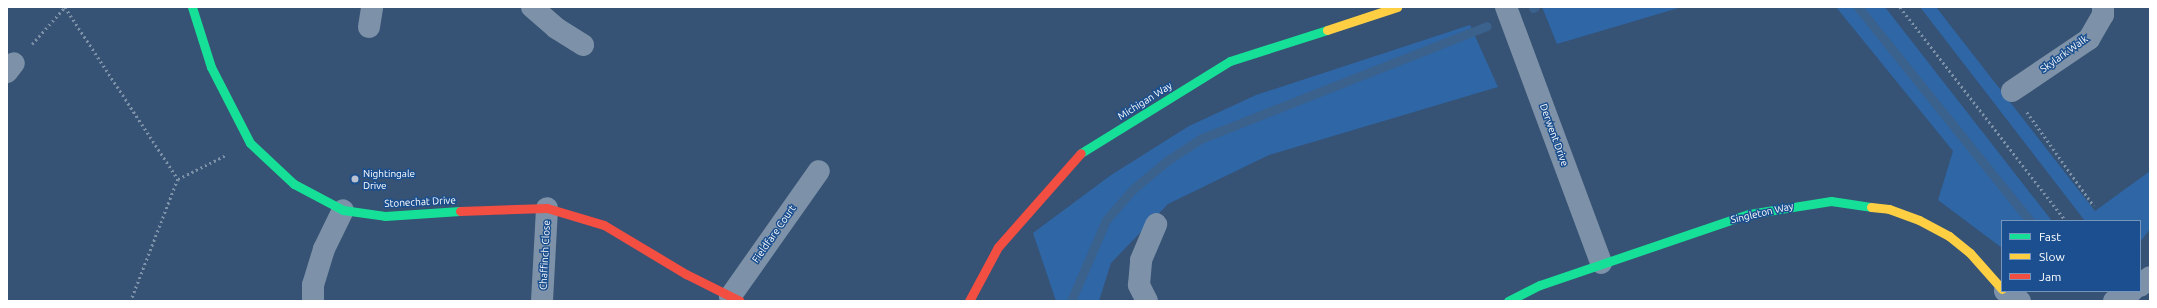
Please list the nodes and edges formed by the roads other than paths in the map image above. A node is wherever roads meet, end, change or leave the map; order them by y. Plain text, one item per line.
1 (192, 7) edge
2 (532, 7) edge
3 (1397, 7) edge
4 (1506, 7) edge
5 (2103, 7) edge
6 (582, 45) dead end
7 (2012, 91) road end
8 (819, 171) dead end
9 (547, 208) junction
10 (343, 210) junction
11 (1156, 224) dead end
12 (1601, 263) junction
13 (2150, 277) edge
14 (2141, 285) edge
15 (2001, 286) edge
16 (2130, 292) edge
17 (735, 299) edge
18 (313, 301) edge
19 (542, 301) edge
20 (969, 301) edge
21 (1146, 301) edge
22 (1508, 301) edge
23 (2114, 301) edge

1 - 10 street, Stonechat Drive
2 - 6 street
3 - 20 street, Michigan Way
4 - 12 street, Derwent Drive
5 - 7 street, Skylark Walk
8 - 17 street, Fieldfare Court
9 - 10 street, Stonechat Drive
9 - 17 street, Stonechat Drive
9 - 19 street, Chaffinch Close
10 - 18 street
11 - 21 street
12 - 15 street, Singleton Way
12 - 22 street, Singleton Way
13 - 14 street
16 - 23 street

